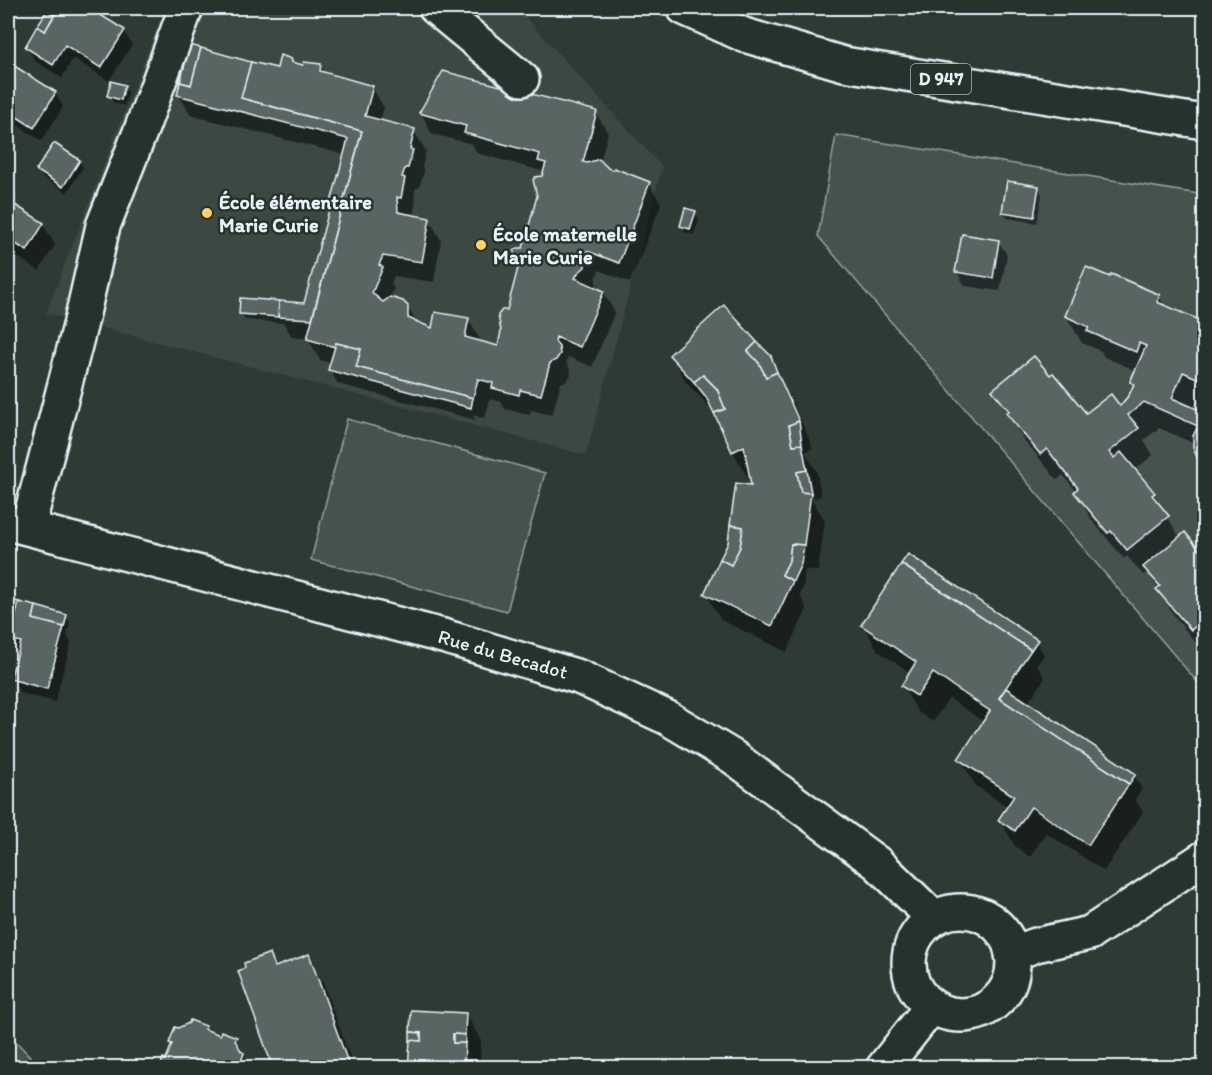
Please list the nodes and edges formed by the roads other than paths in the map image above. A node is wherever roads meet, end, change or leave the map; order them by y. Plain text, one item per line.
1 (186, 8) edge
2 (436, 8) edge
3 (684, 8) edge
4 (522, 79) dead end
5 (1204, 122) edge
6 (18, 525) edge
7 (1204, 858) edge
8 (934, 918) junction
9 (1012, 954) junction
10 (932, 1006) junction
11 (883, 1068) edge

1 - 6 street
2 - 4 street
3 - 5 street, D 947
6 - 8 street, Rue du Becadot
7 - 9 street
8 - 9 street
8 - 10 street
9 - 10 street
10 - 11 street

